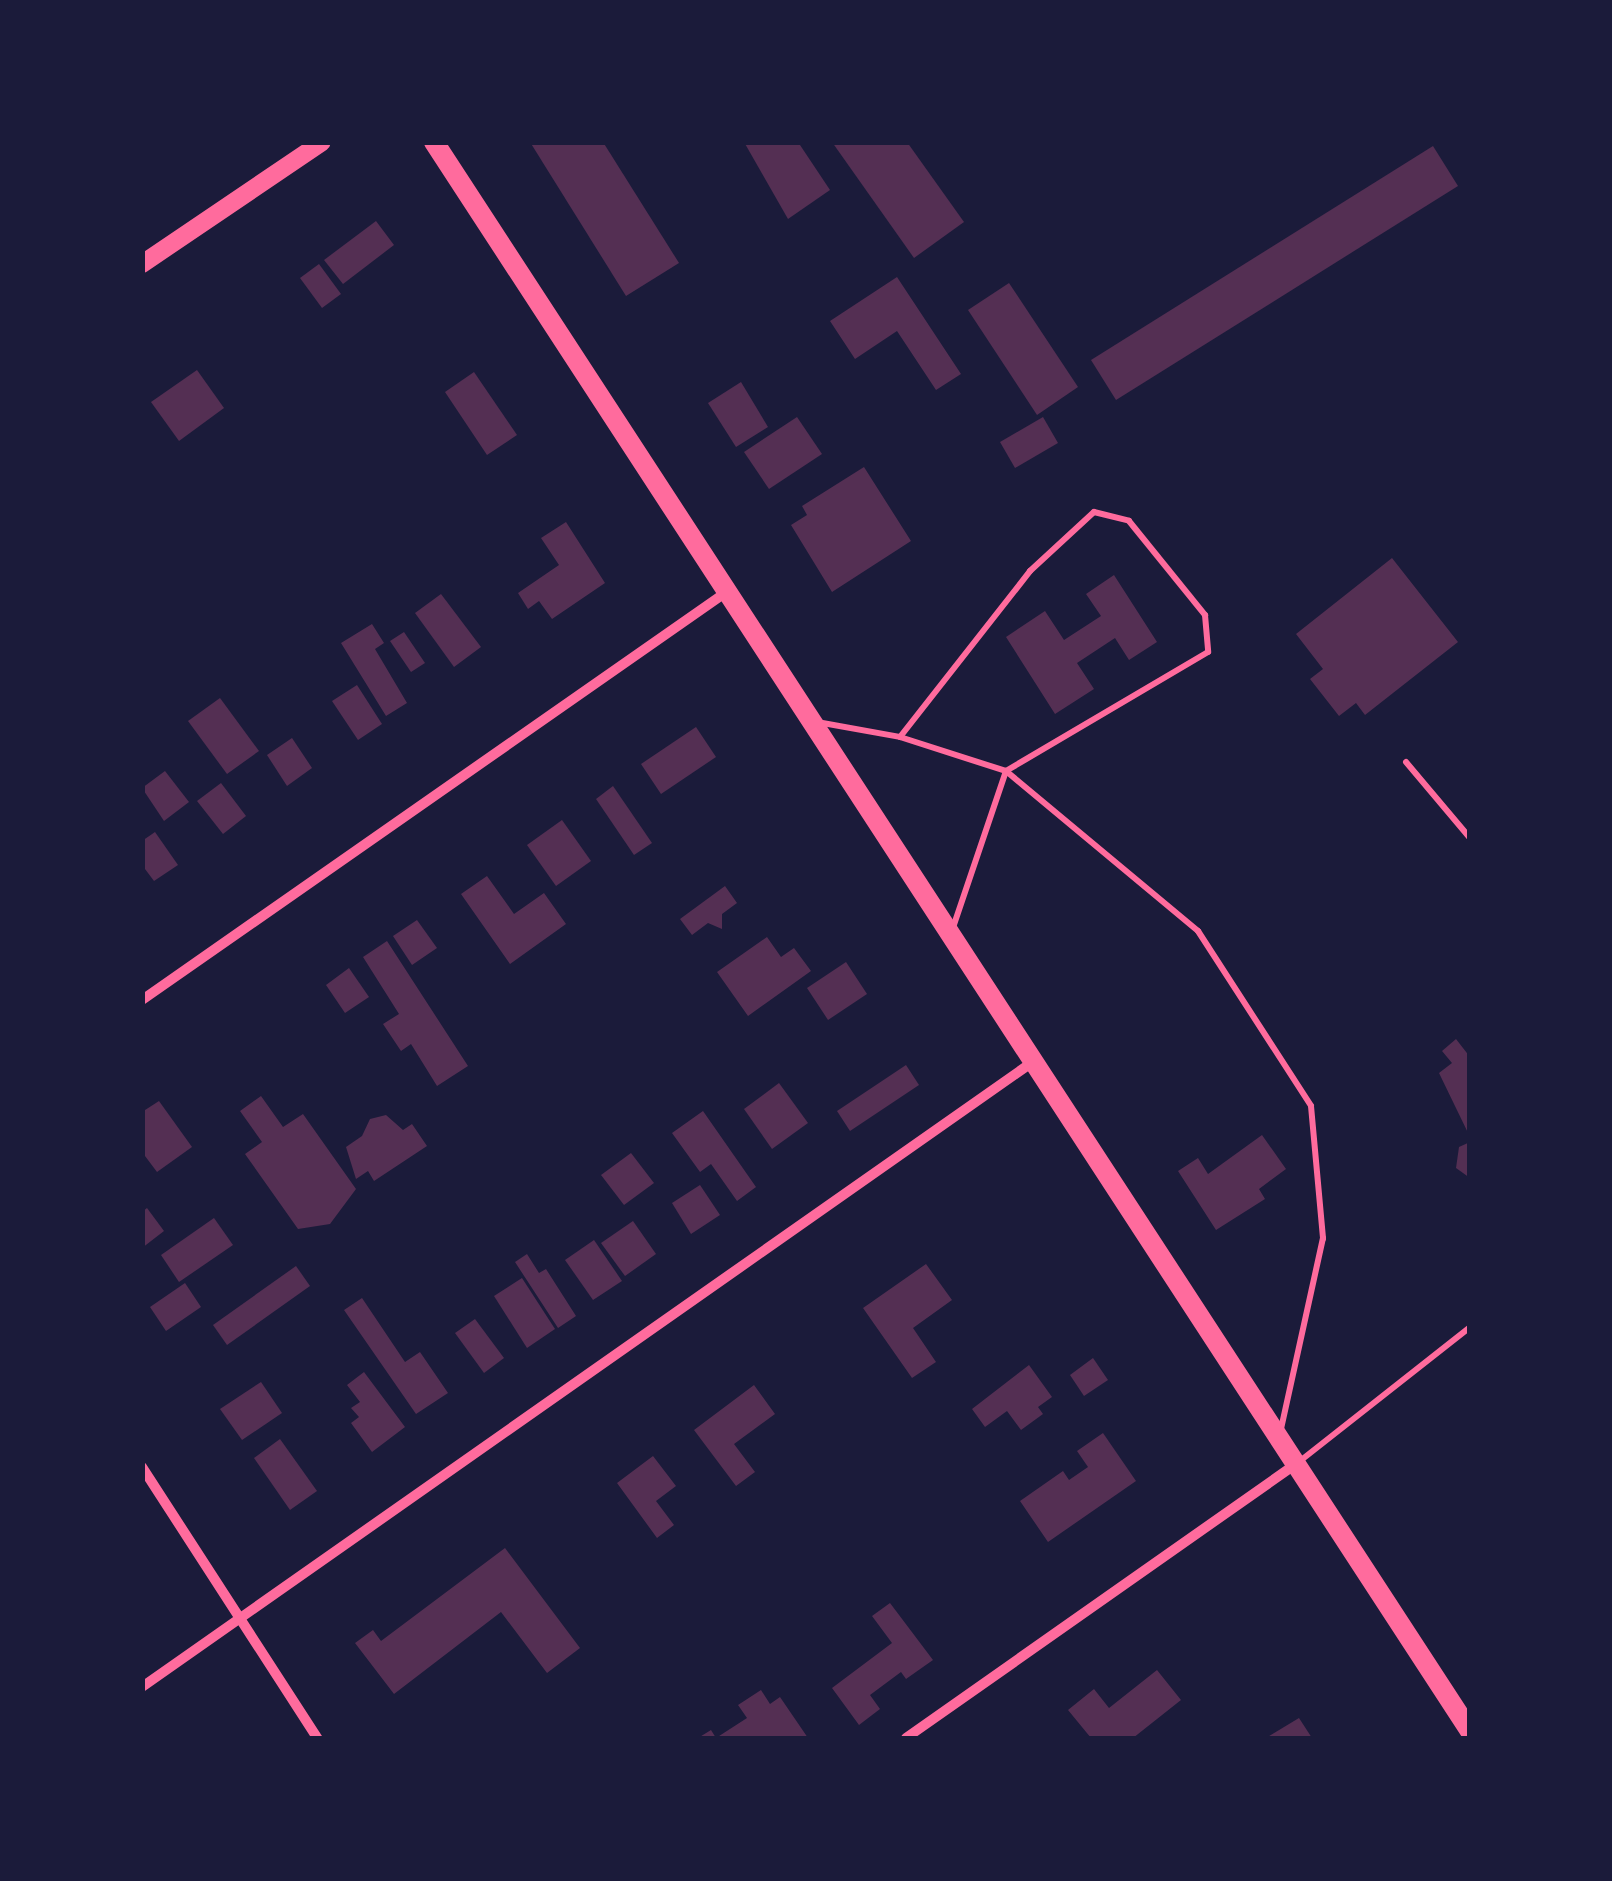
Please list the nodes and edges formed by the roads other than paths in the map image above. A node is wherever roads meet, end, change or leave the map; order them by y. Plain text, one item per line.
1 (322, 142) edge
2 (434, 142) edge
3 (142, 264) edge
4 (726, 593) junction
5 (810, 721) junction
6 (900, 737) junction
7 (1406, 762) dead end
8 (1006, 770) junction
9 (1470, 838) edge
10 (951, 934) junction
11 (142, 1000) edge
12 (1035, 1060) junction
13 (1470, 1327) edge
14 (1279, 1440) junction
15 (1295, 1465) junction
16 (142, 1467) edge
17 (241, 1620) junction
18 (142, 1687) edge
19 (1470, 1732) edge
20 (317, 1738) edge
21 (906, 1738) edge

1 - 3 street
2 - 4 main road
4 - 5 main road
4 - 11 street
5 - 6 lane
5 - 10 main road
6 - 8 lane
6 - 8 lane
7 - 9 lane
8 - 10 lane
8 - 14 lane
10 - 12 main road
12 - 14 main road
12 - 17 street
13 - 15 lane
14 - 15 main road
15 - 19 main road
15 - 21 street
16 - 17 street
17 - 18 street
17 - 20 street

